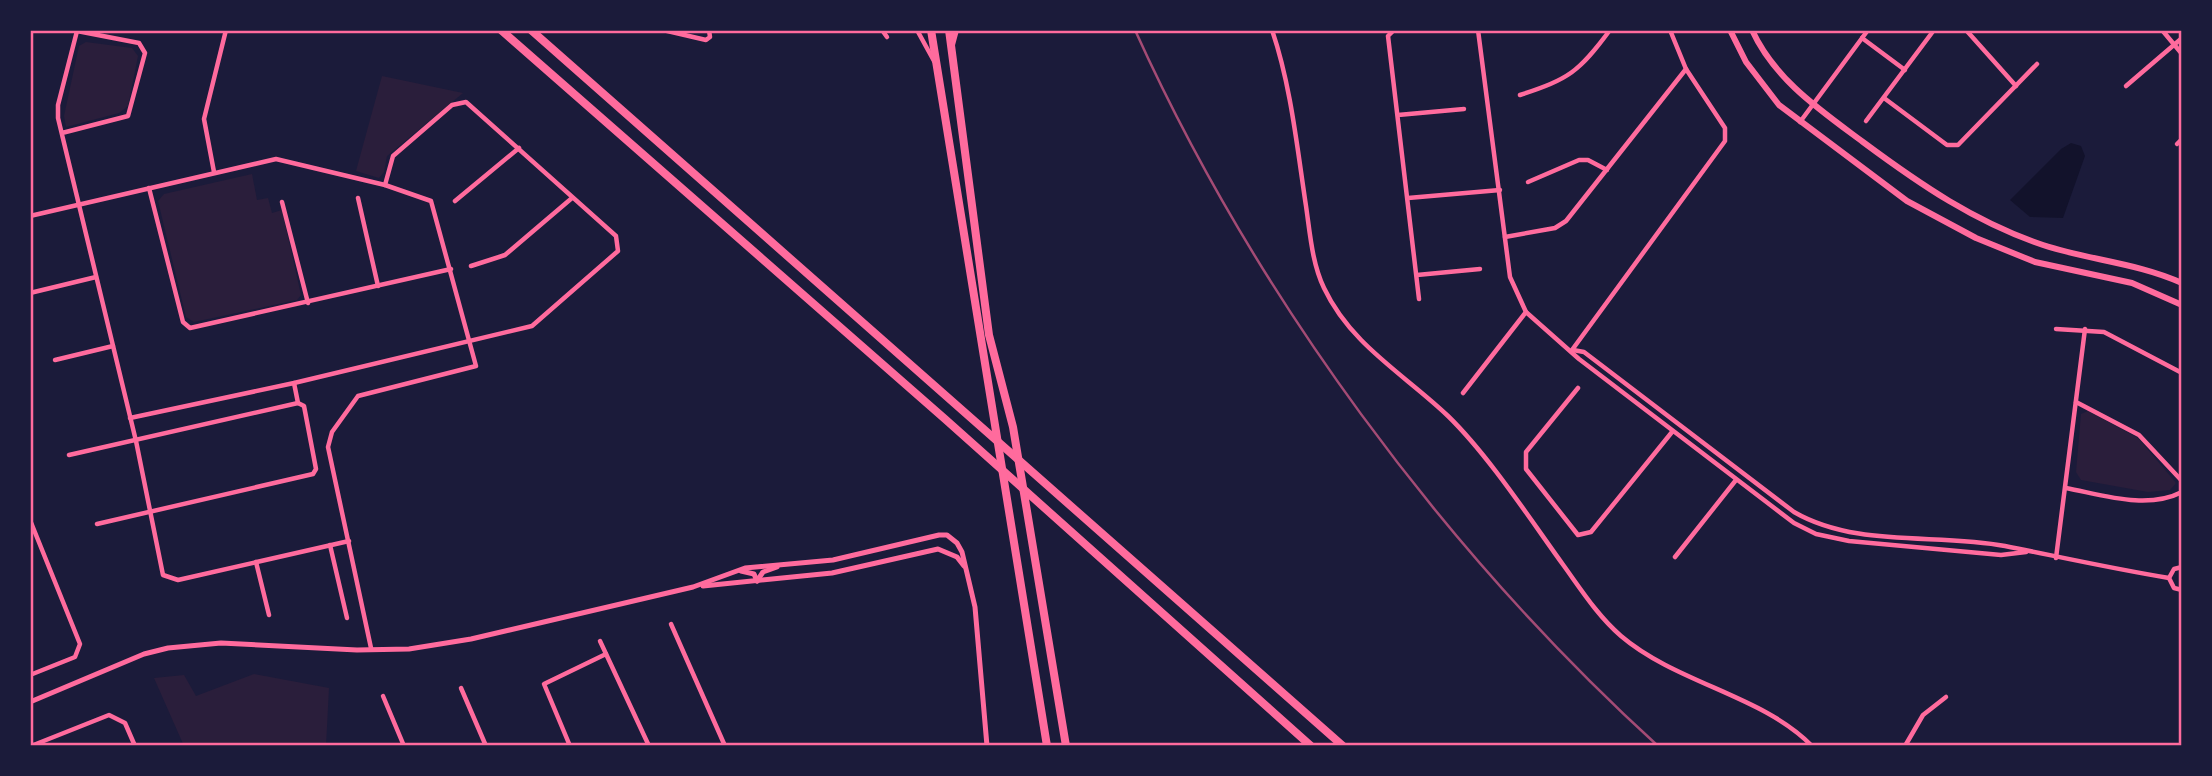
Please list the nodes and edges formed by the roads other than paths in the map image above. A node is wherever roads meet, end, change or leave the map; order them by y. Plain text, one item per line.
1 (226, 30) edge
2 (501, 30) edge
3 (531, 30) edge
4 (663, 30) edge
5 (709, 30) edge
6 (881, 30) edge
7 (917, 30) edge
8 (931, 30) edge
9 (949, 30) edge
10 (956, 30) edge
11 (1272, 30) edge
12 (1394, 30) edge
13 (1478, 30) edge
14 (1610, 30) edge
15 (1670, 30) edge
16 (1730, 30) edge
17 (1752, 30) edge
18 (1868, 30) edge
19 (1934, 30) edge
20 (1966, 30) edge
21 (2162, 30) edge
22 (887, 37) dead end
23 (1862, 38) junction
24 (2182, 38) edge
25 (2175, 45) junction
26 (951, 47) junction
27 (2182, 54) edge
28 (936, 64) junction
29 (2037, 64) dead end
30 (1686, 69) junction
31 (1905, 70) junction
32 (2016, 86) junction
33 (2126, 86) dead end
34 (1520, 95) dead end
35 (1884, 99) junction
36 (1814, 106) junction
37 (1464, 109) dead end
38 (1398, 115) junction
39 (1866, 121) dead end
40 (1800, 122) junction
41 (62, 133) junction
42 (2182, 139) edge
43 (2177, 144) dead end
44 (519, 148) junction
45 (1607, 170) junction
46 (214, 172) junction
47 (1528, 182) dead end
48 (385, 185) junction
49 (149, 188) junction
50 (1500, 190) junction
51 (358, 198) dead end
52 (572, 198) junction
53 (1408, 198) junction
54 (455, 201) dead end
55 (282, 202) dead end
56 (79, 204) junction
57 (30, 216) edge
58 (1505, 237) junction
59 (471, 266) dead end
60 (451, 269) junction
61 (1480, 269) dead end
62 (1417, 275) junction
63 (96, 277) junction
64 (2182, 283) edge
65 (378, 286) junction
66 (30, 293) edge
67 (1419, 299) dead end
68 (307, 303) junction
69 (2182, 305) edge
70 (1526, 312) junction
71 (2056, 329) dead end
72 (2085, 329) junction
73 (470, 341) junction
74 (113, 346) junction
75 (1572, 350) junction
76 (55, 360) dead end
77 (2182, 373) edge
78 (294, 383) junction
79 (1578, 388) dead end
80 (1464, 393) dead end
81 (2076, 402) junction
82 (298, 403) junction
83 (130, 418) junction
84 (1672, 432) junction
85 (135, 440) junction
86 (69, 455) dead end
87 (1736, 480) junction
88 (2182, 481) edge
89 (2066, 488) junction
90 (2182, 492) edge
91 (151, 512) junction
92 (30, 520) edge
93 (97, 524) dead end
94 (349, 541) junction
95 (330, 545) junction
96 (2026, 552) junction
97 (866, 553) junction
98 (1675, 557) dead end
99 (2056, 558) junction
100 (257, 562) junction
101 (881, 563) junction
102 (790, 564) junction
103 (2182, 567) edge
104 (965, 568) junction
105 (736, 571) junction
106 (2169, 578) junction
107 (757, 581) junction
108 (693, 587) junction
109 (2182, 590) edge
110 (269, 615) dead end
111 (347, 618) dead end
112 (671, 624) dead end
113 (600, 641) dead end
114 (371, 648) junction
115 (606, 654) junction
116 (30, 676) edge
117 (461, 688) dead end
118 (383, 696) dead end
119 (1946, 696) dead end
120 (30, 702) edge
121 (52, 737) junction
122 (31, 746) edge
123 (56, 746) edge
124 (135, 746) edge
125 (404, 746) edge
126 (486, 746) edge
127 (570, 746) edge
128 (649, 746) edge
129 (725, 746) edge
130 (987, 746) edge
131 (1047, 746) edge
132 (1066, 746) edge
133 (1311, 746) edge
134 (1343, 746) edge
135 (1812, 746) edge
136 (1905, 746) edge

1 - 46 street
2 - 133 highway
3 - 134 highway
4 - 5 street
6 - 22 street
7 - 28 street
8 - 28 highway
9 - 26 highway
10 - 26 main road
11 - 135 street
12 - 38 street
13 - 50 street
14 - 34 street
15 - 30 street
16 - 40 main road
17 - 36 main road
18 - 23 street
19 - 31 street
20 - 32 street
21 - 25 street
23 - 31 street
23 - 36 street
24 - 25 street
25 - 27 street
25 - 33 street
26 - 132 highway
28 - 131 highway
29 - 32 street
30 - 45 street
30 - 75 street
31 - 35 street
32 - 35 street
35 - 39 street
36 - 40 street
36 - 64 main road
37 - 38 street
38 - 53 street
40 - 69 main road
41 - 41 street
41 - 56 street
42 - 43 street
44 - 48 street
44 - 52 street
44 - 54 street
45 - 47 street
45 - 58 street
46 - 48 street
46 - 49 street
48 - 60 street
49 - 56 street
49 - 68 street
50 - 53 street
50 - 58 street
51 - 65 street
52 - 59 street
52 - 73 street
53 - 62 street
55 - 68 street
56 - 57 street
56 - 63 street
58 - 70 street
60 - 65 street
60 - 73 street
61 - 62 street
62 - 67 street
63 - 66 street
63 - 74 street
65 - 68 street
70 - 75 street
70 - 80 street
71 - 72 street
72 - 77 street
72 - 81 street
73 - 78 street
73 - 94 street
74 - 76 street
74 - 83 street
75 - 84 street
75 - 96 street
78 - 82 street
78 - 83 street
79 - 84 street
81 - 88 street
81 - 89 street
82 - 85 street
82 - 91 street
83 - 85 street
84 - 87 street
85 - 86 street
85 - 91 street
87 - 96 street
87 - 98 street
89 - 90 street
89 - 99 street
91 - 93 street
91 - 100 street
92 - 116 street
94 - 95 street
94 - 114 street
95 - 100 street
95 - 111 street
96 - 99 street
97 - 101 street
97 - 102 street
97 - 104 street
99 - 106 street
100 - 110 street
101 - 104 street
101 - 107 street
102 - 105 street
102 - 107 street
103 - 106 street
104 - 130 street
105 - 107 street
105 - 108 street
106 - 109 street
107 - 108 street
108 - 114 street
112 - 129 street
113 - 115 street
114 - 120 street
115 - 127 street
115 - 128 street
117 - 126 street
118 - 125 street
119 - 136 street
121 - 122 street
121 - 123 street
121 - 124 street

